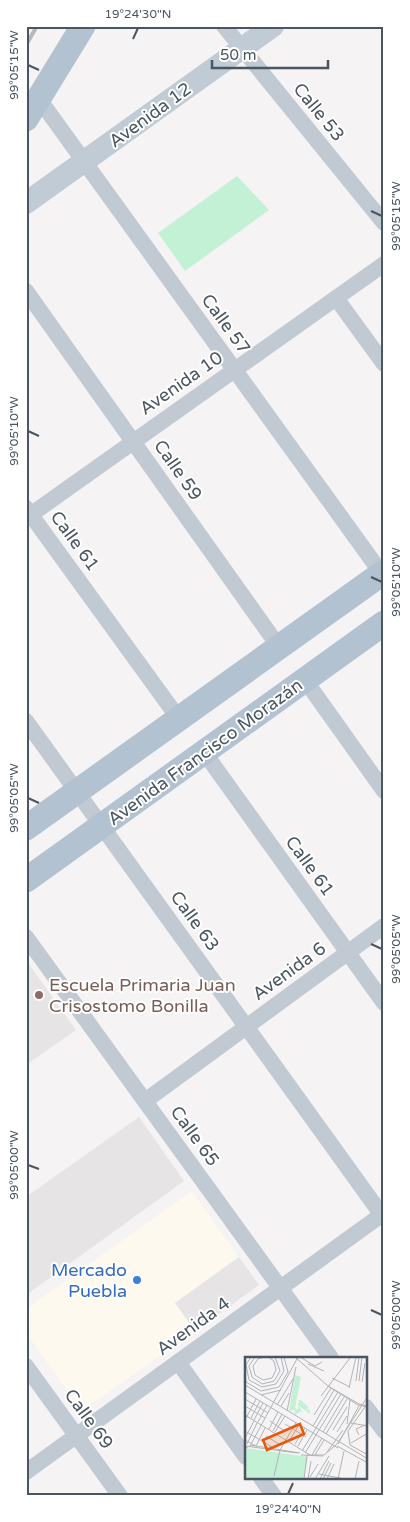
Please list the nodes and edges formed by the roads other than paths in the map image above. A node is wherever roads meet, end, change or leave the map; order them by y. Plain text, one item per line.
1 (83, 26) edge
2 (224, 26) edge
3 (273, 26) edge
4 (242, 48) junction
5 (32, 109) edge
6 (84, 162) junction
7 (26, 203) edge
8 (384, 223) edge
9 (384, 264) edge
10 (26, 291) edge
11 (336, 298) junction
12 (384, 364) edge
13 (234, 370) junction
14 (133, 442) junction
15 (28, 514) edge
16 (383, 573) edge
17 (384, 623) edge
18 (279, 647) junction
19 (305, 680) junction
20 (179, 718) junction
21 (26, 721) edge
22 (204, 752) junction
23 (77, 791) junction
24 (384, 791) edge
25 (102, 826) junction
26 (26, 828) edge
27 (26, 880) edge
28 (384, 926) edge
29 (26, 937) edge
30 (352, 959) junction
31 (384, 1003) edge
32 (246, 1027) junction
33 (145, 1101) junction
34 (383, 1215) edge
35 (280, 1288) junction
36 (330, 1357) edge
37 (178, 1362) junction
38 (26, 1366) edge
39 (368, 1410) edge
40 (384, 1432) edge
41 (77, 1435) junction
42 (245, 1456) edge
43 (26, 1472) edge
44 (262, 1480) edge
45 (120, 1496) edge
46 (274, 1496) edge

1 - 5 main road
2 - 4 street, Calle 53
3 - 4 street, Avenida 12
4 - 6 street, Avenida 12
4 - 8 street, Calle 53
5 - 6 street, Calle 57
6 - 7 street, Avenida 12
6 - 13 street, Calle 57
9 - 11 street, Avenida 10
10 - 14 street, Calle 59
11 - 12 street
11 - 13 street, Avenida 10
13 - 14 street, Avenida 10
13 - 16 street, Calle 57
14 - 15 street, Avenida 10
14 - 18 street, Calle 59
15 - 20 street, Calle 61
16 - 18 main road
17 - 19 main road, Avenida Francisco Morazán
18 - 20 main road
19 - 22 main road, Avenida Francisco Morazán
19 - 24 street
20 - 23 main road
21 - 23 street, Calle 63
22 - 25 main road, Avenida Francisco Morazán
22 - 30 street, Calle 61
23 - 25 street, Calle 63
23 - 26 main road
25 - 27 main road, Avenida Francisco Morazán
25 - 32 street, Calle 63
28 - 30 street, Avenida 6
29 - 33 street, Calle 65
30 - 31 street, Calle 61
30 - 32 street, Avenida 6
32 - 33 street, Avenida 6
32 - 34 street, Calle 63
33 - 35 street, Calle 65
34 - 35 street, Avenida 4
35 - 36 street, Calle 65
35 - 37 street, Avenida 4
37 - 41 street, Avenida 4
37 - 42 street
38 - 41 street, Calle 69
39 - 40 street
41 - 43 street, Avenida 4
41 - 45 street, Calle 69
44 - 46 street

